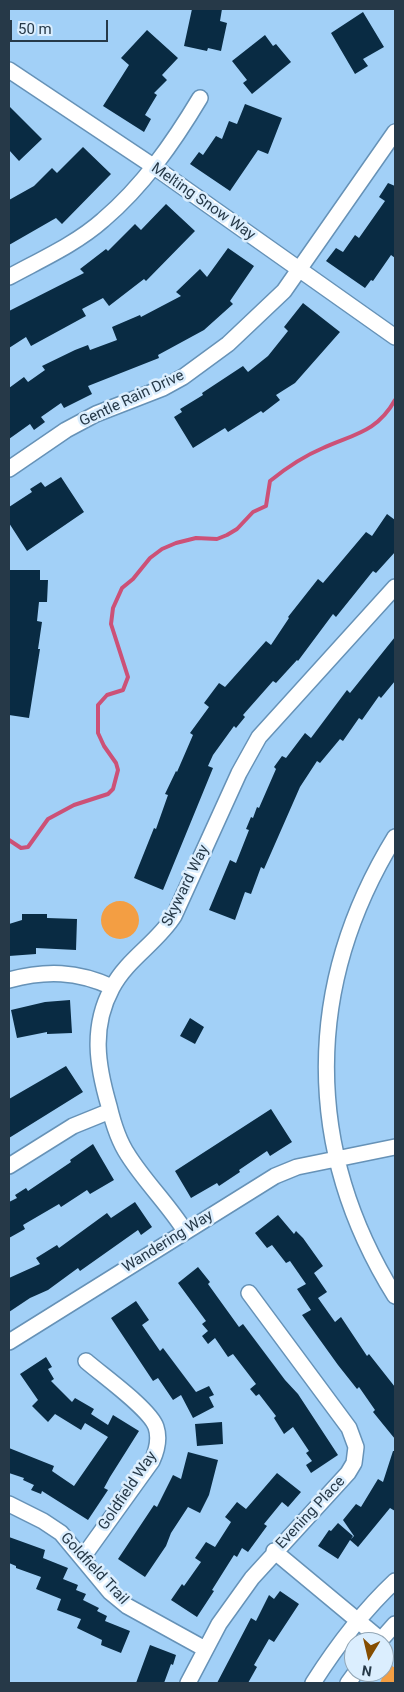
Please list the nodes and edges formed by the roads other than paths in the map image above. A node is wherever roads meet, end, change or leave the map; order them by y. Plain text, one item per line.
1 (9, 70) edge
2 (200, 98) dead end
3 (395, 132) edge
4 (153, 166) junction
5 (300, 269) junction
6 (9, 277) edge
7 (395, 337) edge
8 (9, 469) edge
9 (395, 587) edge
10 (395, 837) edge
11 (9, 980) edge
12 (112, 986) junction
13 (110, 1111) junction
14 (395, 1147) edge
15 (336, 1159) junction
16 (9, 1166) edge
17 (185, 1231) junction
18 (249, 1293) dead end
19 (395, 1296) edge
20 (9, 1342) edge
21 (86, 1361) dead end
22 (9, 1504) edge
23 (274, 1551) junction
24 (83, 1557) junction
25 (395, 1581) edge
26 (360, 1621) junction
27 (371, 1632) edge
28 (204, 1649) junction
29 (188, 1683) edge
30 (313, 1683) edge

1 - 4 street, Melting Snow Way
2 - 4 street
3 - 5 street, Gentle Rain Drive
4 - 5 street, Melting Snow Way
4 - 6 street
5 - 7 street, Melting Snow Way
5 - 8 street, Gentle Rain Drive
9 - 12 street, Skyward Way
10 - 15 street
11 - 12 street
12 - 13 street, Skyward Way
13 - 16 street
13 - 17 street, Skyward Way
14 - 15 street, Wandering Way
15 - 17 street, Wandering Way
15 - 19 street
17 - 20 street, Wandering Way
18 - 23 street, Evening Place
21 - 24 street, Goldfield Way
22 - 24 street, Goldfield Trail
23 - 26 street
23 - 28 street, Evening Place
24 - 28 street, Goldfield Trail
25 - 26 street
26 - 27 street
26 - 30 street
28 - 29 street, Evening Place

